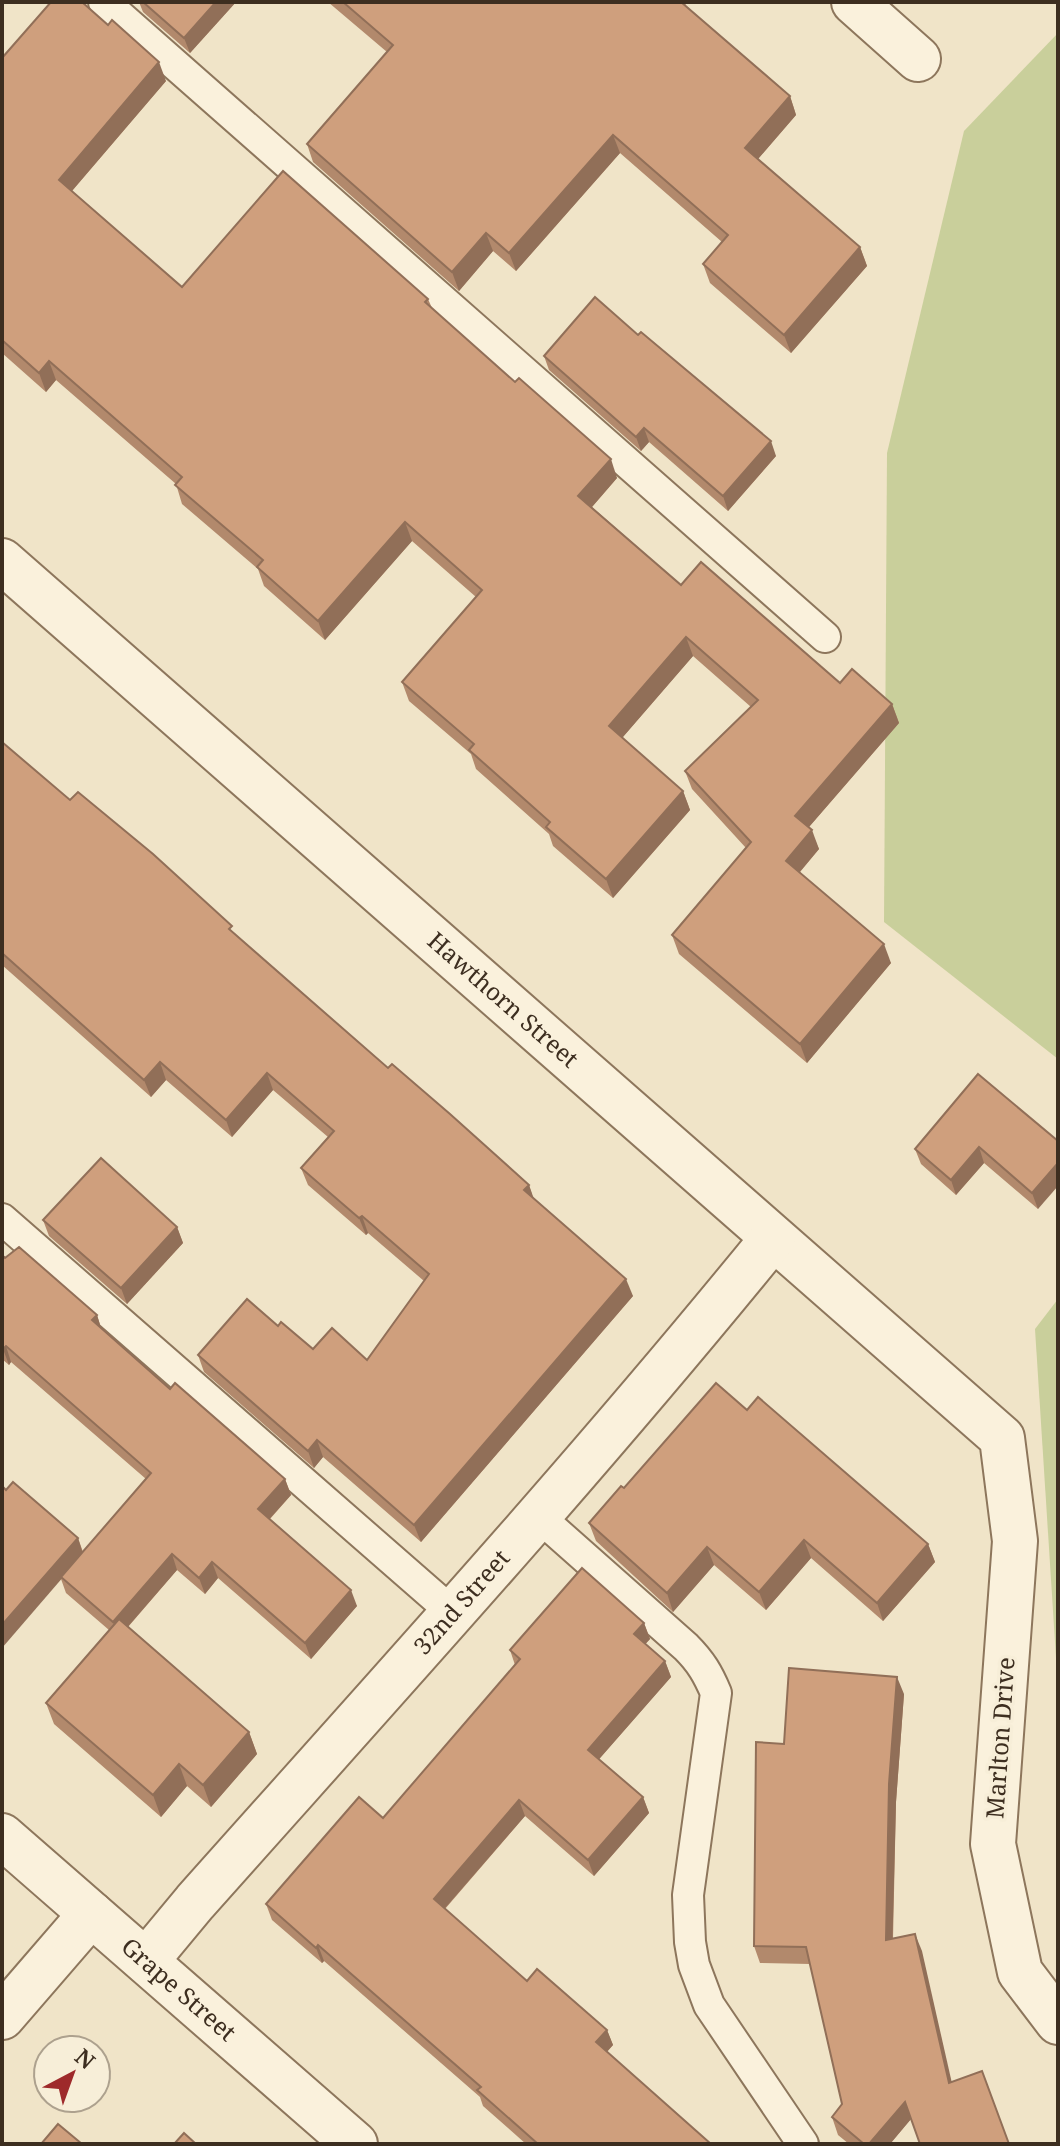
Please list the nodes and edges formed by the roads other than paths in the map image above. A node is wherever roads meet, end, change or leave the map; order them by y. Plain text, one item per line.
1 (104, 2) edge
2 (854, 2) edge
3 (918, 59) dead end
4 (2, 561) edge
5 (825, 637) dead end
6 (2, 1219) edge
7 (773, 1238) junction
8 (1002, 1438) joint
9 (537, 1515) junction
10 (453, 1613) junction
11 (2, 1836) edge
12 (91, 1914) junction
13 (146, 1961) junction
14 (2, 2017) edge
15 (1058, 2022) edge
16 (355, 2144) edge
17 (803, 2144) edge

1 - 5 lane
2 - 3 street
4 - 7 street, Hawthorn Street
6 - 10 lane
7 - 8 street, Hawthorn Street
7 - 9 street, 32nd Street
8 - 15 street, Marlton Drive
9 - 10 street, 32nd Street
9 - 17 lane
10 - 13 street, 32nd Street
11 - 12 street, Grape Street
12 - 13 street, Grape Street
12 - 14 street
13 - 16 street, Grape Street

